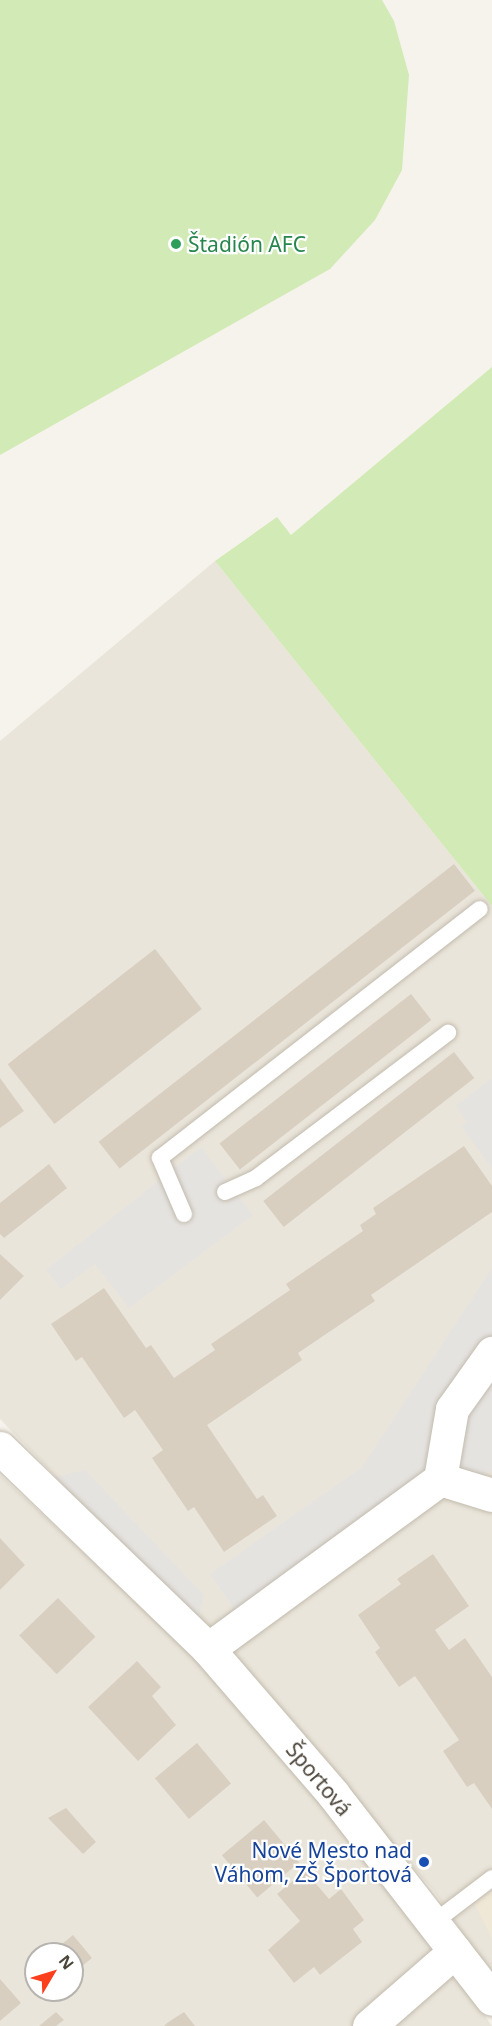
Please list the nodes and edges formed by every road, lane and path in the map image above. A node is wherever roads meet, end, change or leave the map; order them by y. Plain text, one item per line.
1 (480, 909) dead end
2 (448, 1033) dead end
3 (225, 1192) dead end
4 (184, 1214) dead end
5 (492, 1353) edge
6 (0, 1448) edge
7 (440, 1479) junction
8 (492, 1495) edge
9 (208, 1649) junction
10 (492, 1878) edge
11 (433, 1923) junction
12 (455, 1951) junction
13 (492, 1999) edge
14 (369, 2026) edge

1 - 4 lane
2 - 3 lane
5 - 7 street
6 - 9 street, Športová
7 - 8 street
7 - 9 street
9 - 11 street, Športová
10 - 11 lane
11 - 12 street, Športová
12 - 13 street, Športová
12 - 14 street

